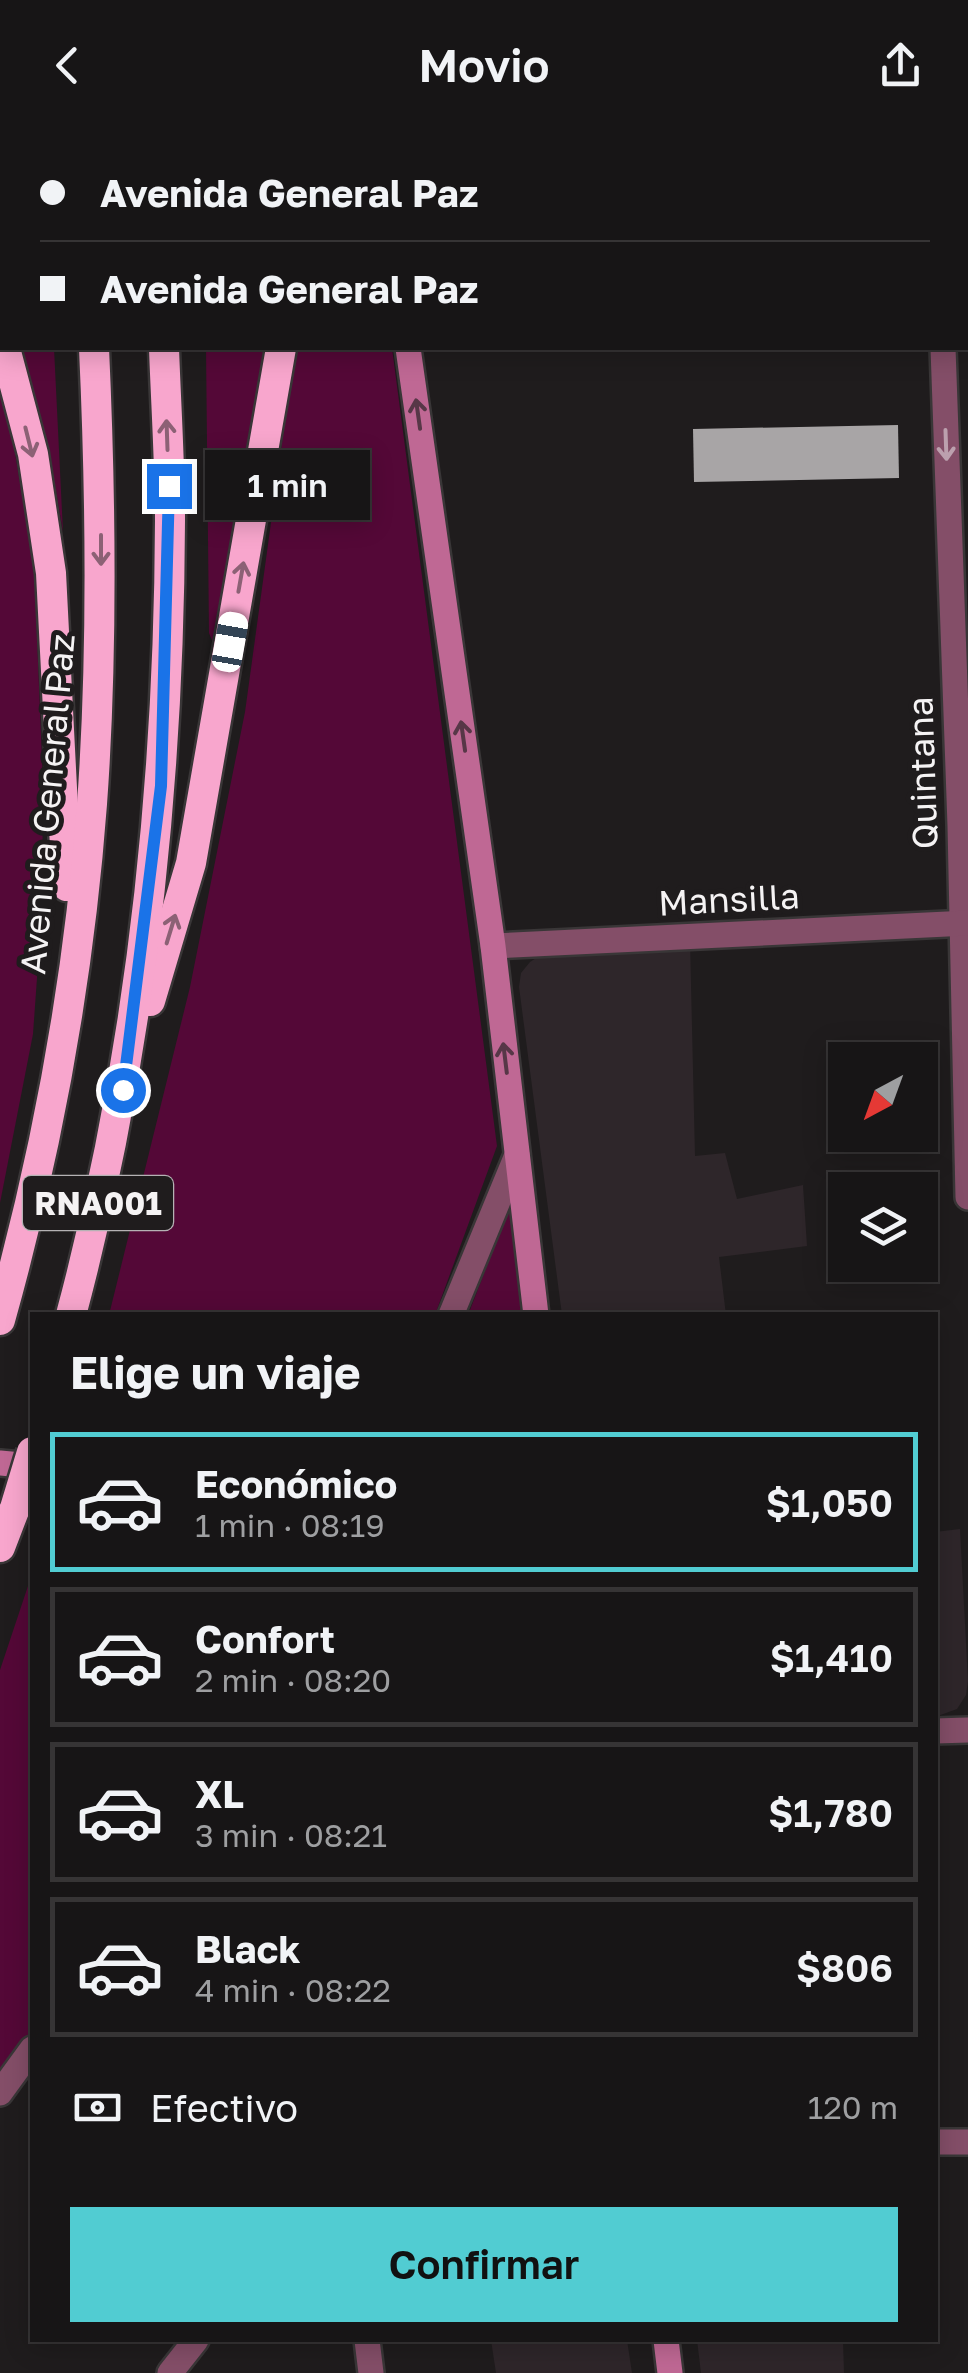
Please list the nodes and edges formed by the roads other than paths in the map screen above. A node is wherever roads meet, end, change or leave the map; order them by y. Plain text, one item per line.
1 (6, 350) edge
2 (94, 350) edge
3 (164, 350) edge
4 (280, 350) edge
5 (408, 350) edge
6 (943, 350) edge
7 (965, 923) edge
8 (493, 946) junction
9 (72, 979) junction
10 (123, 1090) junction
11 (517, 1155) junction
12 (968, 1196) edge
13 (72, 1312) edge
14 (452, 1312) edge
15 (536, 1312) edge
16 (0, 1320) edge
17 (30, 1458) edge
18 (0, 1462) edge
19 (30, 1466) edge
20 (0, 1548) edge
21 (968, 1730) edge
22 (938, 1731) edge
23 (30, 2052) edge
24 (0, 2093) edge
25 (938, 2142) edge
26 (968, 2142) edge
27 (194, 2342) edge
28 (367, 2342) edge
29 (666, 2342) edge
30 (170, 2373) edge
31 (372, 2373) edge
32 (670, 2373) edge

1 -> 9 highway
2 -> 9 highway, Avenida General Paz / RNA001
10 -> 3 highway, RNA001
10 -> 4 highway
8 -> 5 main road
6 -> 7 street, Quintana
7 - 8 street, Mansilla
7 - 12 street, Quintana
11 -> 8 main road
9 - 16 highway, Avenida General Paz / RNA001
10 - 13 highway, RNA001
11 - 14 street
11 - 15 main road
17 - 20 highway, bridge
18 - 19 main road
21 - 22 street
23 - 24 street
25 - 26 street
27 - 30 street
28 - 31 street
29 - 32 main road

